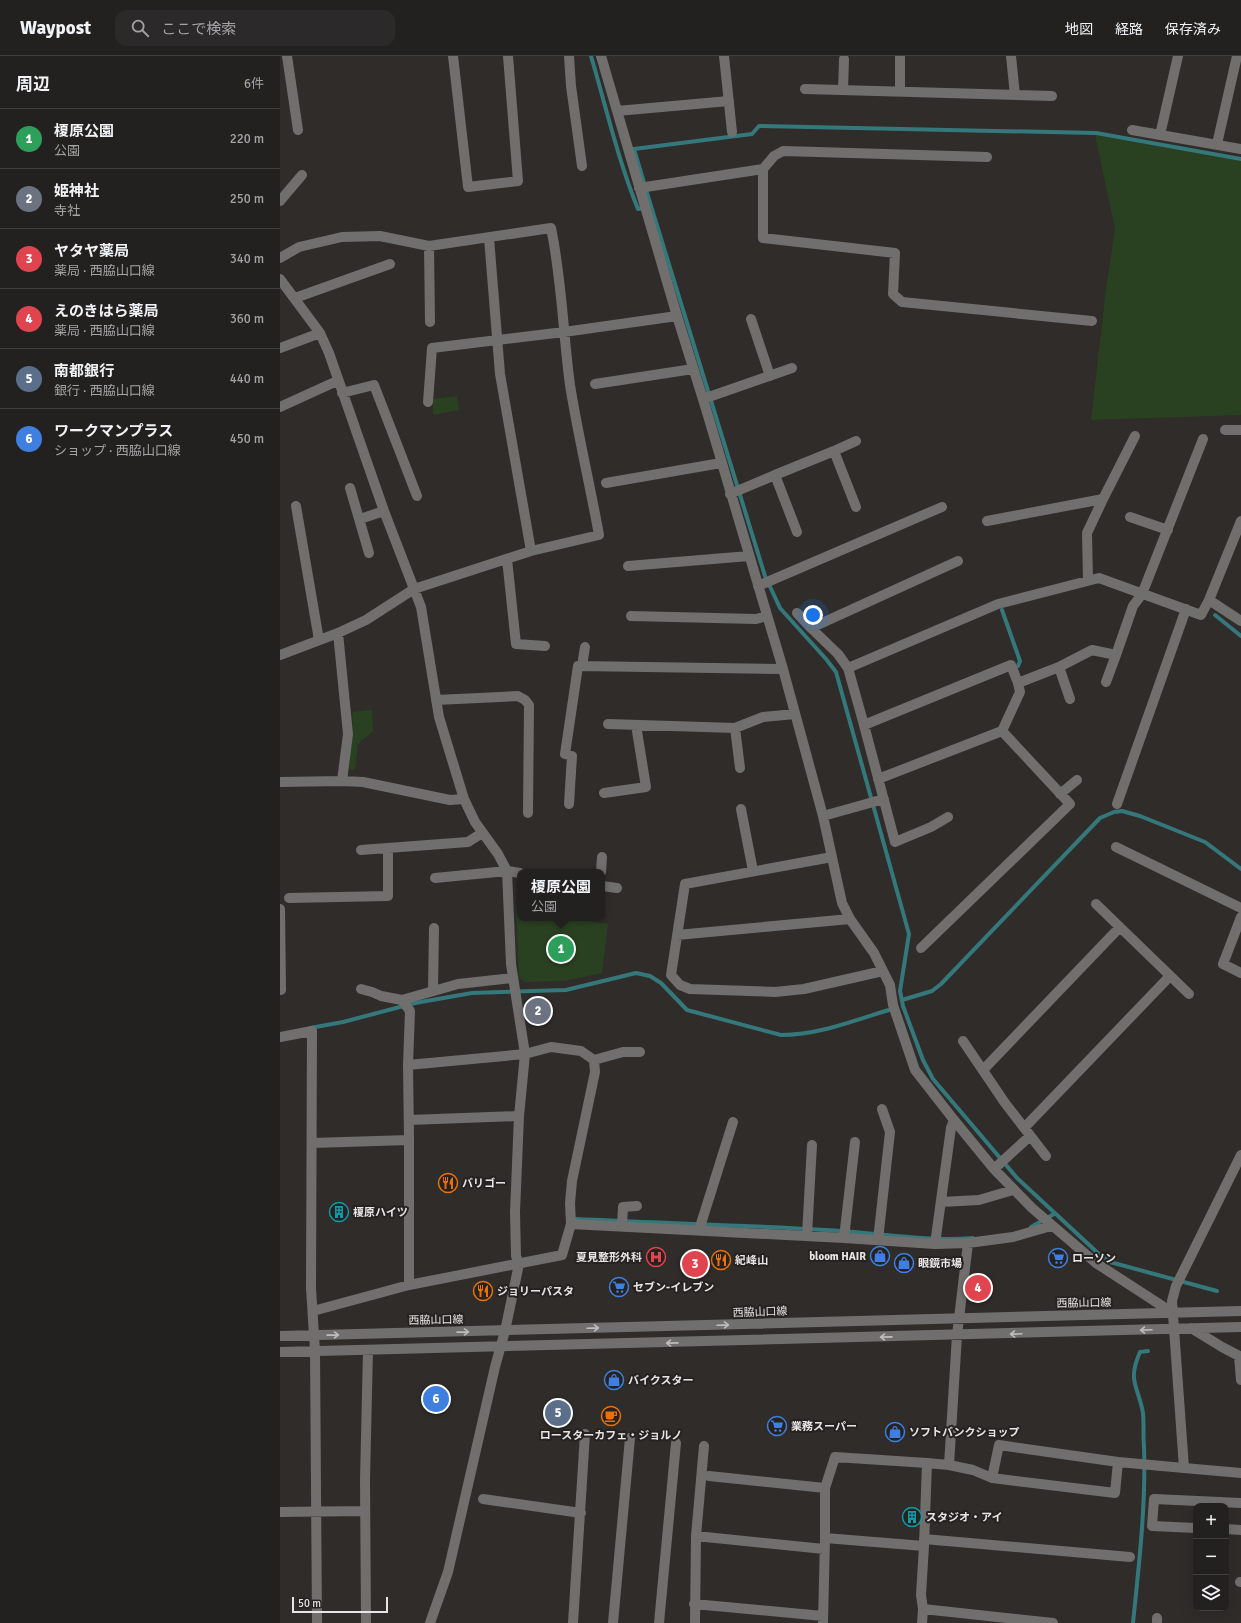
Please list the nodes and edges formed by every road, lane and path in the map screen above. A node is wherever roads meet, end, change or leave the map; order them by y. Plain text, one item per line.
1 (287, 56) edge
2 (453, 56) edge
3 (508, 56) edge
4 (569, 56) edge
5 (601, 56) edge
6 (724, 56) edge
7 (900, 56) edge
8 (1011, 56) edge
9 (1178, 56) edge
10 (1237, 56) edge
11 (844, 59) dead end
12 (805, 89) dead end
13 (844, 90) junction
14 (900, 91) junction
15 (1016, 95) junction
16 (1052, 96) dead end
17 (729, 101) junction
18 (617, 111) junction
19 (298, 130) dead end
20 (1132, 130) dead end
21 (732, 132) dead end
22 (1160, 135) junction
23 (1217, 144) junction
24 (1241, 149) edge
25 (987, 157) dead end
26 (582, 166) dead end
27 (763, 169) junction
28 (302, 176) dead end
29 (639, 188) junction
30 (280, 201) edge
31 (489, 238) junction
32 (429, 246) junction
33 (280, 258) edge
34 (390, 264) dead end
35 (280, 279) edge
36 (288, 295) edge
37 (677, 316) junction
38 (751, 319) dead end
39 (1092, 321) dead end
40 (430, 322) dead end
41 (564, 332) junction
42 (320, 333) junction
43 (497, 340) junction
44 (280, 348) edge
45 (792, 368) dead end
46 (693, 369) junction
47 (770, 376) junction
48 (337, 381) junction
49 (595, 384) dead end
50 (342, 393) junction
51 (703, 399) junction
52 (428, 402) dead end
53 (280, 407) edge
54 (1225, 430) dead end
55 (1241, 430) edge
56 (1136, 436) dead end
57 (1203, 439) dead end
58 (856, 441) dead end
59 (834, 451) junction
60 (721, 463) junction
61 (775, 475) junction
62 (606, 483) dead end
63 (350, 488) dead end
64 (730, 494) junction
65 (417, 496) dead end
66 (1103, 499) junction
67 (296, 506) dead end
68 (856, 507) dead end
69 (942, 507) dead end
70 (384, 511) junction
71 (1130, 517) dead end
72 (360, 519) junction
73 (987, 521) dead end
74 (1241, 521) edge
75 (1168, 530) junction
76 (797, 532) dead end
77 (531, 551) junction
78 (369, 553) dead end
79 (749, 556) junction
80 (507, 559) junction
81 (958, 561) dead end
82 (628, 566) dead end
83 (1088, 580) junction
84 (758, 586) junction
85 (414, 589) junction
86 (1142, 594) junction
87 (1209, 600) junction
88 (1186, 609) junction
89 (797, 613) dead end
90 (631, 616) dead end
91 (767, 616) junction
92 (1241, 621) edge
93 (811, 628) junction
94 (338, 633) junction
95 (319, 640) junction
96 (545, 646) dead end
97 (585, 646) dead end
98 (280, 655) edge
99 (1116, 655) junction
100 (582, 666) junction
101 (848, 668) junction
102 (1060, 668) junction
103 (783, 669) junction
104 (1106, 682) dead end
105 (1018, 683) junction
106 (1070, 698) dead end
107 (436, 700) junction
108 (795, 714) junction
109 (608, 724) dead end
110 (636, 725) junction
111 (864, 725) junction
112 (735, 728) junction
113 (1002, 731) junction
114 (740, 768) dead end
115 (878, 779) junction
116 (1077, 780) dead end
117 (342, 781) junction
118 (280, 782) edge
119 (604, 793) dead end
120 (1060, 794) junction
121 (464, 799) junction
122 (884, 799) junction
123 (569, 804) dead end
124 (1117, 804) dead end
125 (741, 810) dead end
126 (528, 812) dead end
127 (823, 816) junction
128 (948, 818) dead end
129 (482, 833) junction
130 (1116, 847) dead end
131 (388, 848) junction
132 (361, 850) dead end
133 (832, 857) junction
134 (602, 858) dead end
135 (601, 869) edge
136 (507, 871) junction
137 (753, 871) junction
138 (517, 873) edge
139 (435, 878) dead end
140 (605, 886) edge
141 (617, 888) dead end
142 (289, 898) dead end
143 (1096, 904) dead end
144 (1241, 908) edge
145 (280, 909) edge
146 (1241, 918) edge
147 (850, 919) junction
148 (1120, 927) junction
149 (434, 928) dead end
150 (677, 935) junction
151 (921, 948) dead end
152 (280, 961) edge
153 (883, 971) junction
154 (1241, 973) edge
155 (1170, 976) junction
156 (512, 978) junction
157 (361, 989) dead end
158 (281, 990) dead end
159 (433, 990) junction
160 (1189, 994) dead end
161 (404, 1004) junction
162 (280, 1037) edge
163 (963, 1041) dead end
164 (640, 1052) dead end
165 (525, 1054) junction
166 (594, 1060) junction
167 (408, 1065) junction
168 (983, 1070) junction
169 (882, 1109) dead end
170 (519, 1116) junction
171 (409, 1120) junction
172 (954, 1120) junction
173 (733, 1122) dead end
174 (1027, 1132) junction
175 (409, 1140) junction
176 (855, 1142) dead end
177 (312, 1143) junction
178 (812, 1145) dead end
179 (1241, 1155) edge
180 (1046, 1156) dead end
181 (994, 1169) junction
182 (1013, 1190) junction
183 (941, 1202) junction
184 (637, 1206) dead end
185 (622, 1222) junction
186 (1047, 1222) junction
187 (571, 1224) junction
188 (701, 1225) junction
189 (807, 1230) junction
190 (845, 1233) junction
191 (878, 1235) junction
192 (936, 1240) junction
193 (968, 1243) junction
194 (519, 1264) junction
195 (409, 1285) junction
196 (313, 1311) junction
197 (1241, 1311) edge
198 (1173, 1313) junction
199 (959, 1319) junction
200 (1241, 1327) edge
201 (1191, 1328) junction
202 (1174, 1329) junction
203 (505, 1331) junction
204 (957, 1335) junction
205 (280, 1336) edge
206 (315, 1336) junction
207 (500, 1347) junction
208 (368, 1350) junction
209 (315, 1351) junction
210 (280, 1352) edge
211 (1240, 1356) edge
212 (1241, 1380) edge
213 (585, 1434) dead end
214 (630, 1438) dead end
215 (676, 1443) dead end
216 (704, 1446) dead end
217 (1118, 1462) junction
218 (928, 1463) junction
219 (949, 1465) junction
220 (1184, 1468) junction
221 (1241, 1473) edge
222 (709, 1476) dead end
223 (992, 1478) junction
224 (825, 1488) junction
225 (483, 1499) dead end
226 (1241, 1503) edge
227 (365, 1511) junction
228 (280, 1512) edge
229 (317, 1512) junction
230 (581, 1513) junction
231 (1193, 1528) edge
232 (1229, 1529) edge
233 (1241, 1530) edge
234 (696, 1536) junction
235 (825, 1538) junction
236 (924, 1543) junction
237 (824, 1549) junction
238 (1130, 1557) dead end
239 (694, 1604) junction
240 (923, 1610) junction
241 (823, 1620) edge
242 (317, 1623) edge
243 (366, 1623) edge
244 (433, 1623) edge
245 (573, 1623) edge
246 (613, 1623) edge
247 (659, 1623) edge
248 (695, 1623) edge
249 (922, 1623) edge
250 (1054, 1623) edge

1 - 19 street
2 - 3 street
4 - 26 street
5 - 18 street
6 - 17 street
7 - 14 street
8 - 15 street
9 - 22 street
10 - 23 street
11 - 13 street
12 - 13 street
13 - 14 street
14 - 15 street
15 - 16 street
17 - 18 street
17 - 21 street
18 - 29 street
20 - 22 street
22 - 23 street
23 - 24 street
25 - 27 street
27 - 29 street
27 - 39 street
28 - 30 street
29 - 37 street
31 - 32 street
31 - 41 street
31 - 43 street
32 - 33 street
32 - 40 street
34 - 36 street
35 - 36 street
36 - 42 street
37 - 41 street
37 - 46 street
38 - 47 street
41 - 43 street
41 - 77 street
42 - 44 street
42 - 48 street
43 - 52 street
43 - 77 street
45 - 47 street
46 - 49 street
46 - 51 street
47 - 51 street
48 - 50 street
48 - 53 street
50 - 65 street
50 - 70 street
51 - 60 street
54 - 55 street
56 - 66 street
57 - 75 street
58 - 59 street
59 - 61 street
59 - 68 street
60 - 62 street
60 - 64 street
61 - 64 street
61 - 76 street
63 - 72 street
64 - 79 street
66 - 73 street
66 - 83 street
67 - 95 street
69 - 84 street
70 - 72 street
70 - 85 street
71 - 75 street
72 - 78 street
74 - 87 street
75 - 86 street
77 - 80 street
79 - 82 street
79 - 84 street
80 - 85 street
80 - 96 street
81 - 93 street
83 - 86 street
83 - 101 street
84 - 91 street
85 - 94 street
85 - 107 street
86 - 88 street
86 - 99 street
87 - 88 street
87 - 92 street
88 - 124 street
89 - 93 street
90 - 91 street
91 - 103 street
93 - 101 street
94 - 95 street
94 - 117 street
95 - 98 street
97 - 100 street
99 - 102 street
99 - 104 street
100 - 103 street
100 - 123 street
101 - 111 street
102 - 105 street
102 - 106 street
103 - 108 street
105 - 111 street
105 - 113 street
107 - 121 street
107 - 126 street
108 - 112 street
108 - 127 street
109 - 110 street
110 - 112 street
110 - 119 street
111 - 115 street
112 - 114 street
113 - 115 street
113 - 120 street
115 - 122 street
116 - 120 street
117 - 118 street
117 - 121 street
120 - 151 street
121 - 129 street
122 - 127 street
122 - 128 street
125 - 137 street
127 - 133 street
129 - 131 street
129 - 136 street
130 - 144 street
131 - 132 street
131 - 142 street
133 - 137 street
133 - 147 street
134 - 135 street
136 - 138 street
136 - 139 street
136 - 156 street
137 - 150 street
140 - 141 street
143 - 148 street
145 - 152 street
146 - 154 street
147 - 150 street
147 - 153 street
148 - 155 street
148 - 168 street
149 - 159 street
150 - 153 street
152 - 158 street
153 - 172 street
155 - 160 street
155 - 174 street
156 - 159 street
156 - 165 street
157 - 161 street
159 - 161 street
161 - 167 street
162 - 177 street
163 - 168 street
164 - 166 street
165 - 166 street
165 - 167 street
165 - 170 street
166 - 187 street
167 - 171 street
168 - 174 street
169 - 191 street
170 - 171 street
170 - 194 street
171 - 175 street
172 - 181 street
172 - 183 street
173 - 188 street
174 - 180 street
174 - 181 street
175 - 177 street
175 - 195 street
176 - 190 street
177 - 196 street
178 - 189 street
179 - 198 street
181 - 182 street
182 - 183 street
182 - 186 street
183 - 192 street
184 - 185 street
185 - 187 street
185 - 188 street
186 - 193 street
186 - 198 street
187 - 194 street
188 - 189 street
189 - 190 street
190 - 191 street
191 - 192 street
192 - 193 street
193 - 199 street
194 - 195 street
194 - 203 street
195 - 196 street
196 - 206 street
197 - 198 street, 西脇山口線
198 - 199 street, 西脇山口線
198 - 202 street
203 -> 199 street, 西脇山口線
199 - 204 street
200 - 201 street
201 - 202 street
201 - 211 street
202 -> 204 street
202 - 220 street
206 -> 203 street, 西脇山口線
203 - 207 street
204 -> 207 street
204 - 219 street
205 - 206 street, 西脇山口線
206 - 209 street
207 - 208 street
207 - 244 street
208 - 209 street
208 - 227 street
209 - 210 street
209 - 229 street
211 - 212 street
213 - 230 street
214 - 246 street
215 - 247 street
216 - 234 street
217 - 220 street
217 - 223 street
217 - 223 street
218 - 219 street
218 - 224 street
218 - 236 street
219 - 223 street
220 - 221 street
222 - 224 street
224 - 235 street
225 - 230 street
226 - 231 street
227 - 229 street
227 - 243 street
228 - 229 street
229 - 242 street
230 - 245 street
232 - 233 street
234 - 237 street
234 - 239 street
235 - 236 street
235 - 237 street
236 - 238 street
236 - 240 street
237 - 241 street
239 - 241 street
239 - 248 street
240 - 249 street
240 - 250 street

